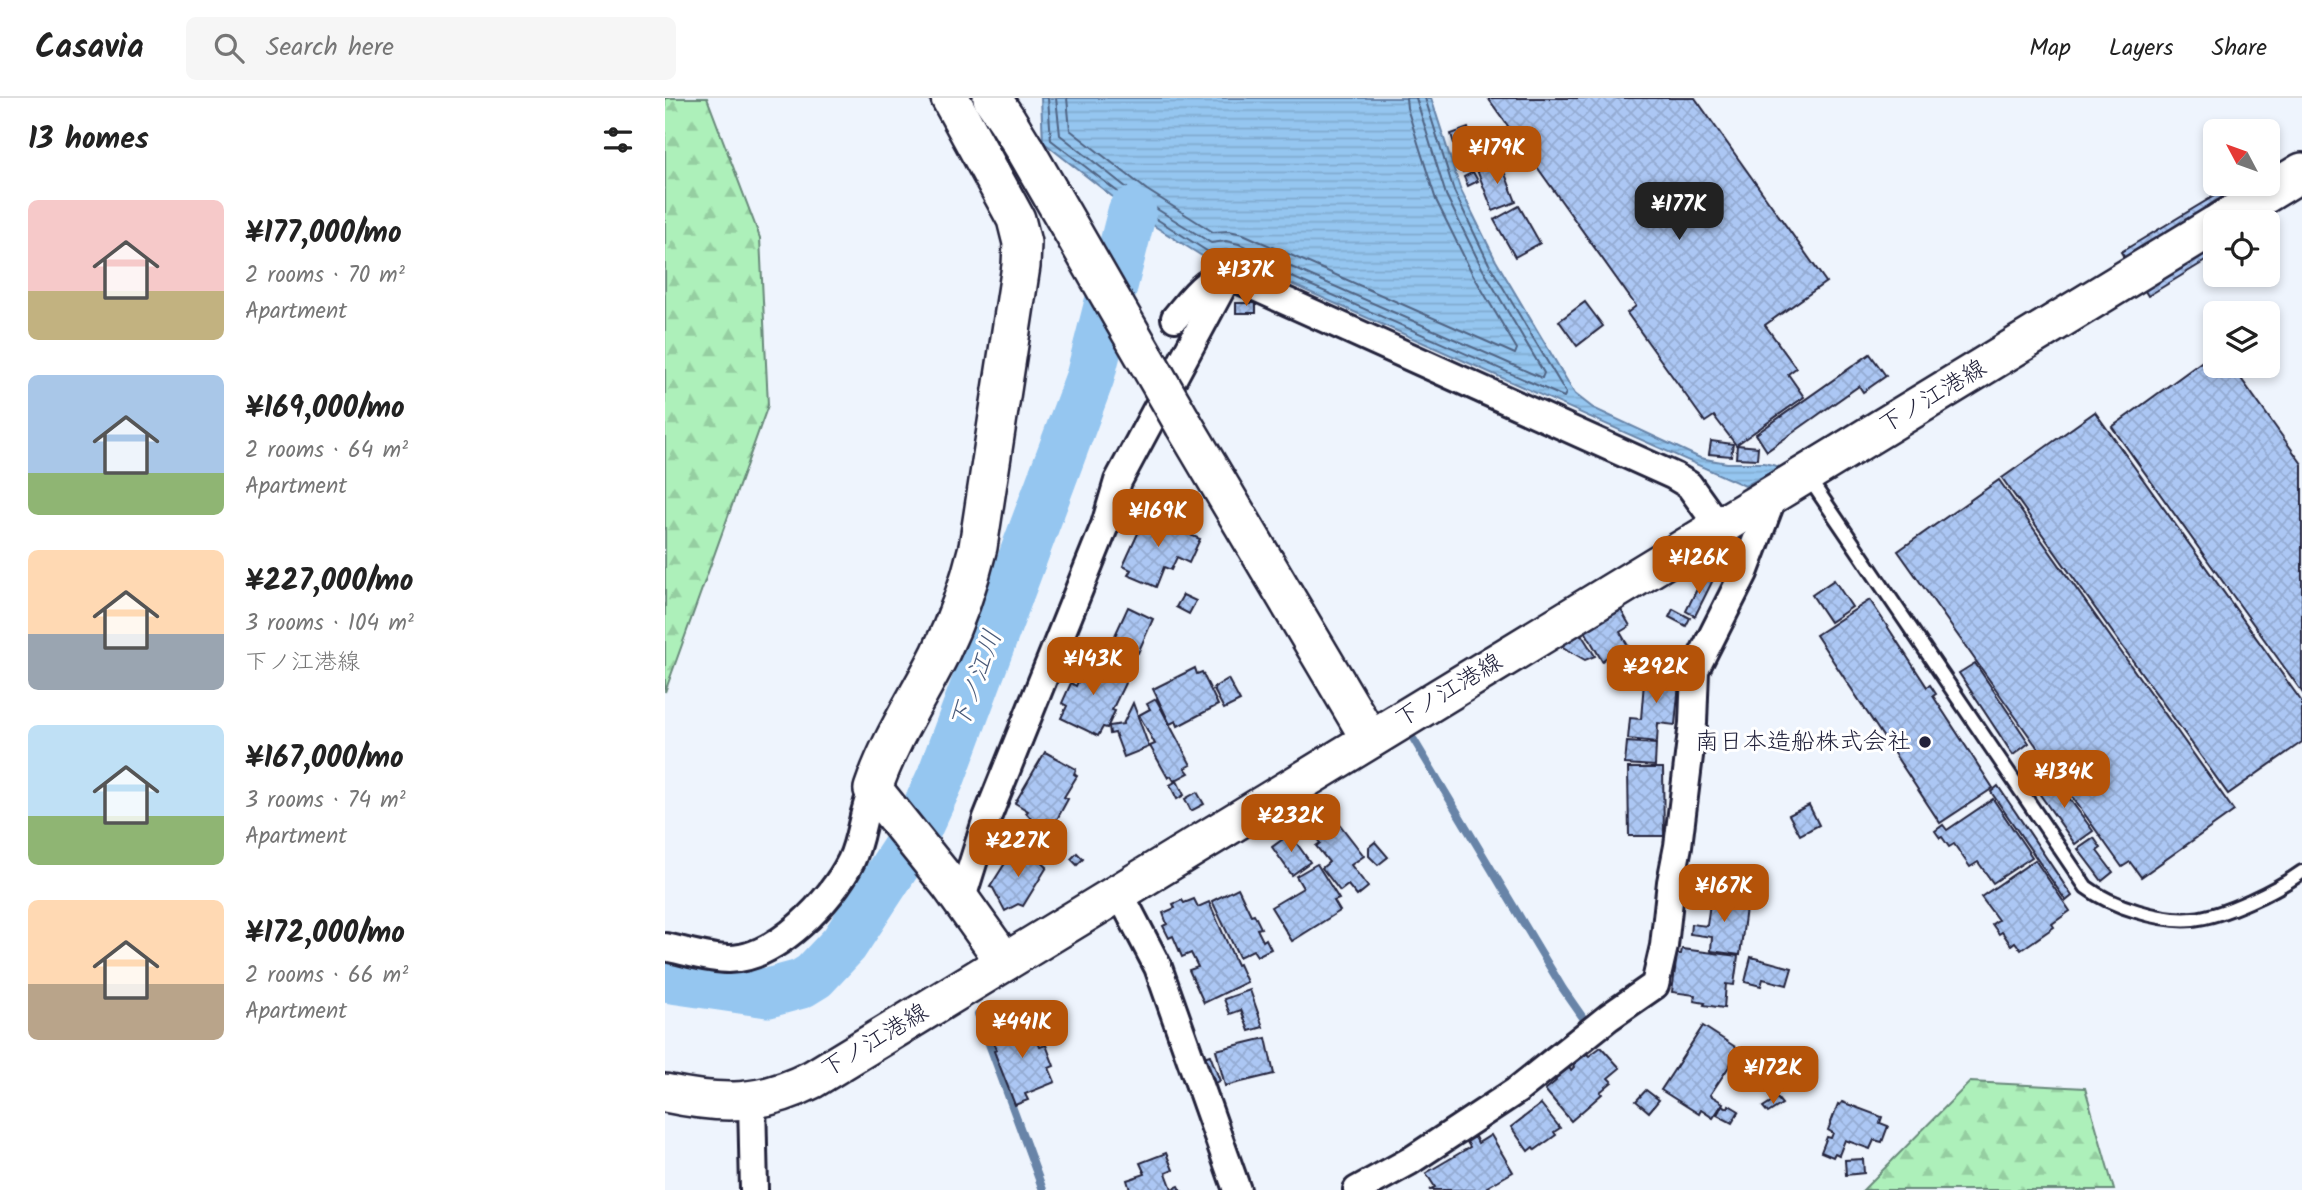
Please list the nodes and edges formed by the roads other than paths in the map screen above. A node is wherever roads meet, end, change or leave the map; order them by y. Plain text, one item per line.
1 (950, 98) edge
2 (992, 98) edge
3 (2302, 172) edge
4 (2239, 210) edge
5 (2203, 232) edge
6 (1228, 276) junction
7 (1175, 318) dead end
8 (1806, 474) junction
9 (1774, 494) junction
10 (1719, 527) junction
11 (1370, 739) junction
12 (875, 791) junction
13 (2302, 872) edge
14 (1119, 892) junction
15 (955, 893) junction
16 (665, 947) edge
17 (1005, 962) junction
18 (665, 1093) edge
19 (752, 1101) junction
20 (754, 1190) edge
21 (1237, 1190) edge
22 (1357, 1190) edge

1 - 12 main road
2 - 11 main road, bridge
3 - 4 main road, 下ノ江港線
5 - 8 main road, 下ノ江港線
6 - 7 street
6 - 10 street
6 - 15 street
8 - 9 main road, 下ノ江港線
8 - 13 lane
9 - 10 main road, 下ノ江港線
9 - 22 street
10 - 11 main road, 下ノ江港線
11 - 14 main road, 下ノ江港線
12 - 15 main road
12 - 16 street
14 - 17 main road, 下ノ江港線
14 - 21 street
15 - 17 main road
17 - 19 main road, 下ノ江港線
18 - 19 main road, 下ノ江港線
19 - 20 street

